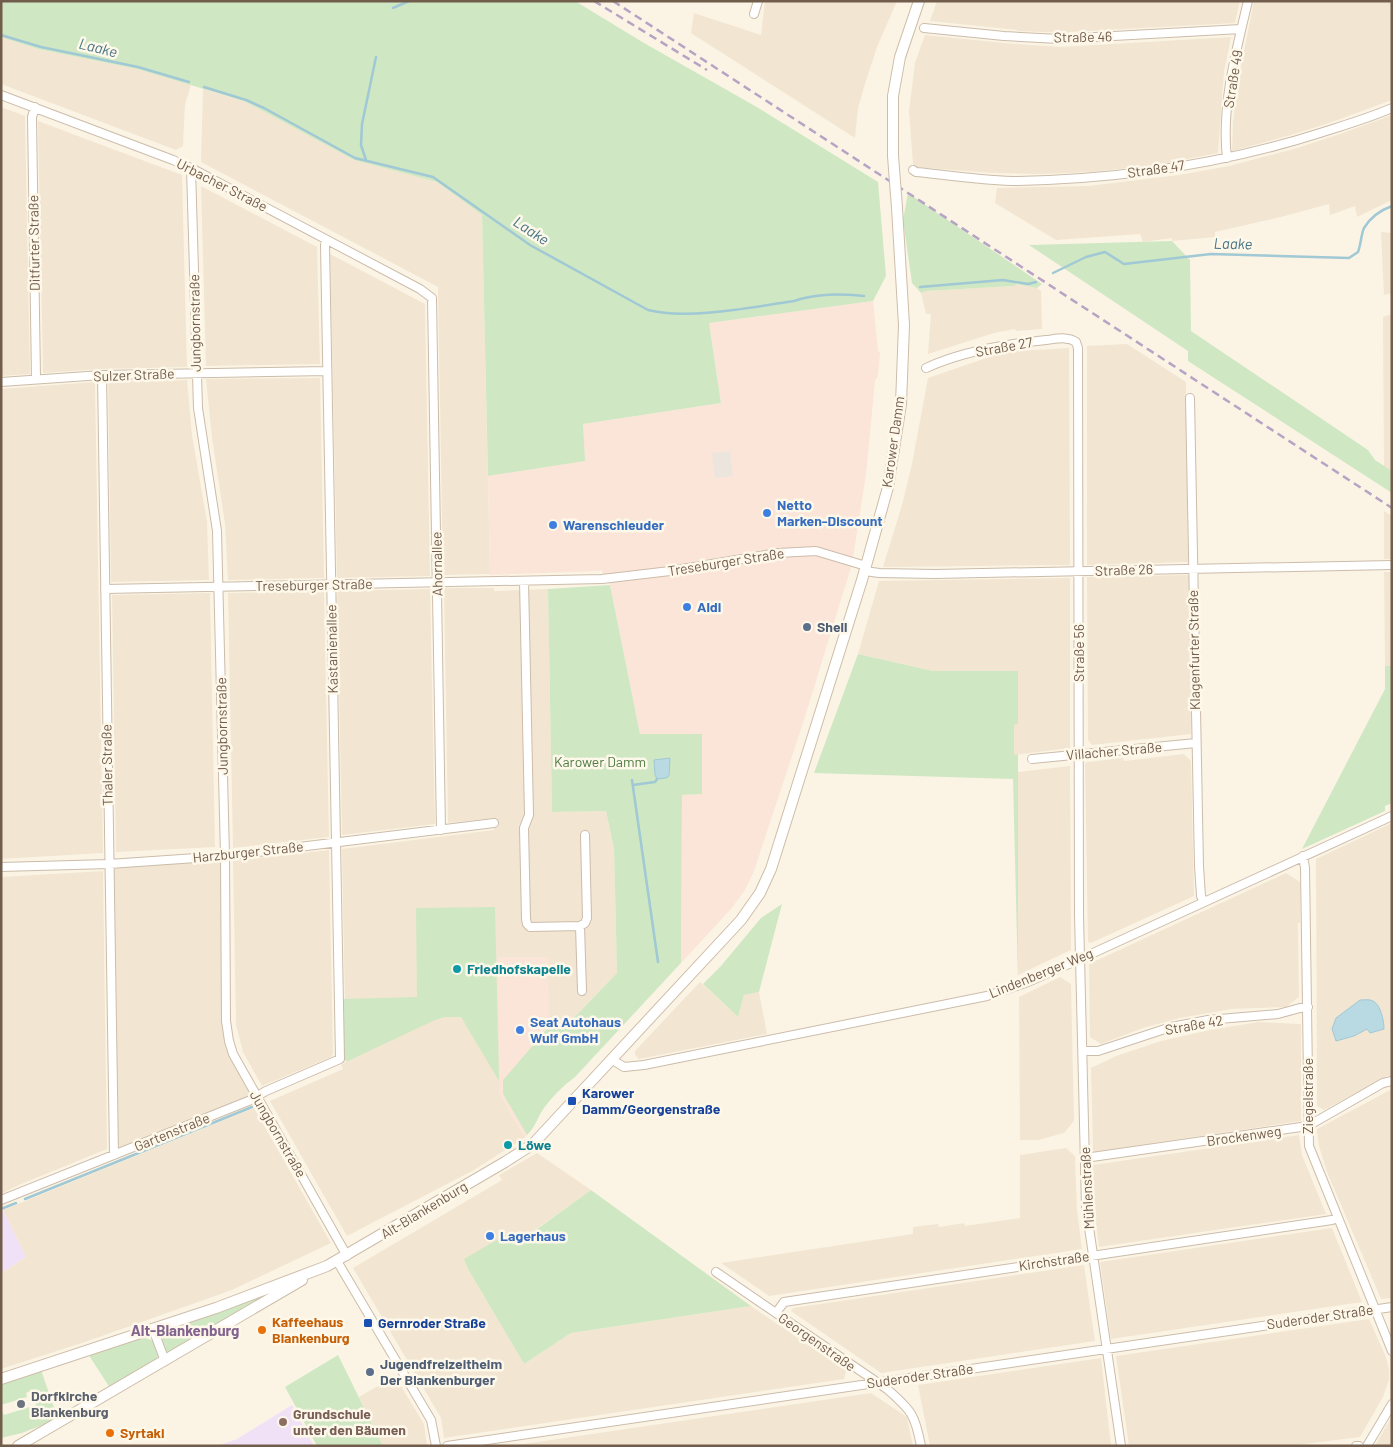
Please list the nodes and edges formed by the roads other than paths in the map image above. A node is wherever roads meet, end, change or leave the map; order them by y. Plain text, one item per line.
1 (758, 1) edge
2 (919, 1) edge
3 (1248, 1) edge
4 (754, 14) dead end
5 (924, 28) dead end
6 (1241, 29) junction
7 (1, 95) edge
8 (35, 107) junction
9 (1392, 108) edge
10 (1227, 158) junction
11 (191, 168) junction
12 (913, 170) dead end
13 (327, 240) junction
14 (432, 298) joint
15 (1078, 348) joint
16 (926, 368) dead end
17 (327, 371) junction
18 (196, 373) junction
19 (102, 375) junction
20 (36, 379) junction
21 (1, 382) edge
22 (1190, 398) dead end
23 (1388, 565) edge
24 (865, 568) junction
25 (1193, 568) junction
26 (1080, 572) junction
27 (524, 581) junction
28 (437, 582) junction
29 (331, 584) junction
30 (219, 587) junction
31 (105, 589) junction
32 (1196, 743) junction
33 (1079, 754) junction
34 (1032, 759) dead end
35 (1392, 816) edge
36 (494, 823) dead end
37 (441, 830) junction
38 (585, 835) dead end
39 (336, 842) junction
40 (225, 856) junction
41 (1303, 856) junction
42 (109, 864) junction
43 (1, 867) edge
44 (1204, 902) junction
45 (580, 926) junction
46 (1080, 959) junction
47 (582, 991) dead end
48 (1308, 1007) junction
49 (1083, 1051) junction
50 (340, 1059) joint
51 (611, 1059) junction
52 (1392, 1081) edge
53 (257, 1096) junction
54 (1308, 1126) junction
55 (533, 1144) joint
56 (114, 1155) junction
57 (1084, 1158) junction
58 (1, 1200) edge
59 (1338, 1218) junction
60 (347, 1256) junction
61 (1092, 1256) junction
62 (337, 1261) junction
63 (313, 1272) junction
64 (716, 1272) dead end
65 (1392, 1307) edge
66 (1375, 1310) junction
67 (776, 1313) junction
68 (153, 1329) junction
69 (1106, 1348) junction
70 (1392, 1351) edge
71 (165, 1360) junction
72 (1, 1379) edge
73 (876, 1382) junction
74 (1392, 1404) edge
75 (18, 1446) edge
76 (436, 1446) edge
77 (448, 1446) edge
78 (921, 1446) edge
79 (1121, 1446) edge
80 (1367, 1446) edge

1 - 4 street
2 - 24 main road, Karower Damm, bridge
3 - 6 street, Straße 49
5 - 6 street, Straße 46
6 - 10 street, Straße 49
7 - 8 street, Urbacher Straße
8 - 11 street, Urbacher Straße
8 - 20 street, Ditfurter Straße
9 - 10 street, Straße 47
10 - 12 street, Straße 47
11 - 13 street, Urbacher Straße
11 - 18 street, Jungbornstraße
13 - 14 street, Urbacher Straße
13 - 17 street, Kastanienallee
14 - 28 street, Ahornallee
15 - 16 street, Straße 27
15 - 26 street, Straße 56
17 - 18 street, Sulzer Straße
17 - 29 street, Kastanienallee
18 - 19 street, Sulzer Straße
18 - 30 street, Jungbornstraße
19 - 20 street, Sulzer Straße
19 - 31 street, Thaler Straße
20 - 21 street, Sulzer Straße
22 - 25 street, Klagenfurter Straße
23 - 25 street, Straße 26
24 - 26 street, Straße 26
24 - 27 street, Treseburger Straße
24 - 51 main road, Karower Damm
25 - 26 street, Straße 26
25 - 32 street, Klagenfurter Straße
26 - 33 street, Straße 56
27 - 28 street, Treseburger Straße
27 - 45 street
28 - 29 street, Treseburger Straße
28 - 37 street, Ahornallee
29 - 30 street, Treseburger Straße
29 - 39 street, Kastanienallee
30 - 31 street, Treseburger Straße
30 - 40 street, Jungbornstraße
31 - 42 street, Thaler Straße
32 - 33 street, Villacher Straße
32 - 44 street, Klagenfurter Straße
33 - 34 street, Villacher Straße
33 - 46 street, Straße 56
35 - 41 street, Lindenberger Weg
36 - 37 street, Harzburger Straße
37 - 39 street, Harzburger Straße
38 - 45 street
39 - 40 street, Harzburger Straße
39 - 50 street, Kastanienallee
40 - 42 street, Harzburger Straße
40 - 53 street, Jungbornstraße
41 - 44 street, Lindenberger Weg
41 - 48 street, Ziegelstraße
42 - 43 street, Harzburger Straße
42 - 56 street, Thaler Straße
44 - 46 street, Lindenberger Weg
45 - 47 street
46 - 49 street, Mühlenstraße
46 - 51 street, Lindenberger Weg
48 - 49 street, Straße 42
48 - 54 street, Ziegelstraße
49 - 57 street, Mühlenstraße
50 - 53 street, Gartenstraße
51 - 55 main road, Karower Damm
52 - 54 street, Brockenweg
53 - 56 street, Gartenstraße
53 - 60 street, Jungbornstraße
54 - 57 street, Brockenweg
54 - 59 street, Ziegelstraße
55 - 60 main road, Alt-Blankenburg
56 - 58 street, Gartenstraße
57 - 61 street, Mühlenstraße
59 - 61 street, Kirchstraße
59 - 66 street, Ziegelstraße
60 - 62 main road, Alt-Blankenburg
61 - 67 street, Kirchstraße
61 - 69 street, Mühlenstraße
62 - 63 main road, Alt-Blankenburg
62 - 76 street
63 - 68 main road, Alt-Blankenburg
63 - 71 main road, Alt-Blankenburg
64 - 67 street, Georgenstraße
65 - 66 street, Suderoder Straße
66 - 69 street, Suderoder Straße
66 - 70 street, Ziegelstraße
67 - 73 street, Georgenstraße
68 - 71 street
68 - 72 main road, Alt-Blankenburg
69 - 73 street, Suderoder Straße
69 - 79 street, Mühlenstraße
71 - 75 main road, Alt-Blankenburg
73 - 77 street, Suderoder Straße
73 - 78 street, Georgenstraße
74 - 80 street

